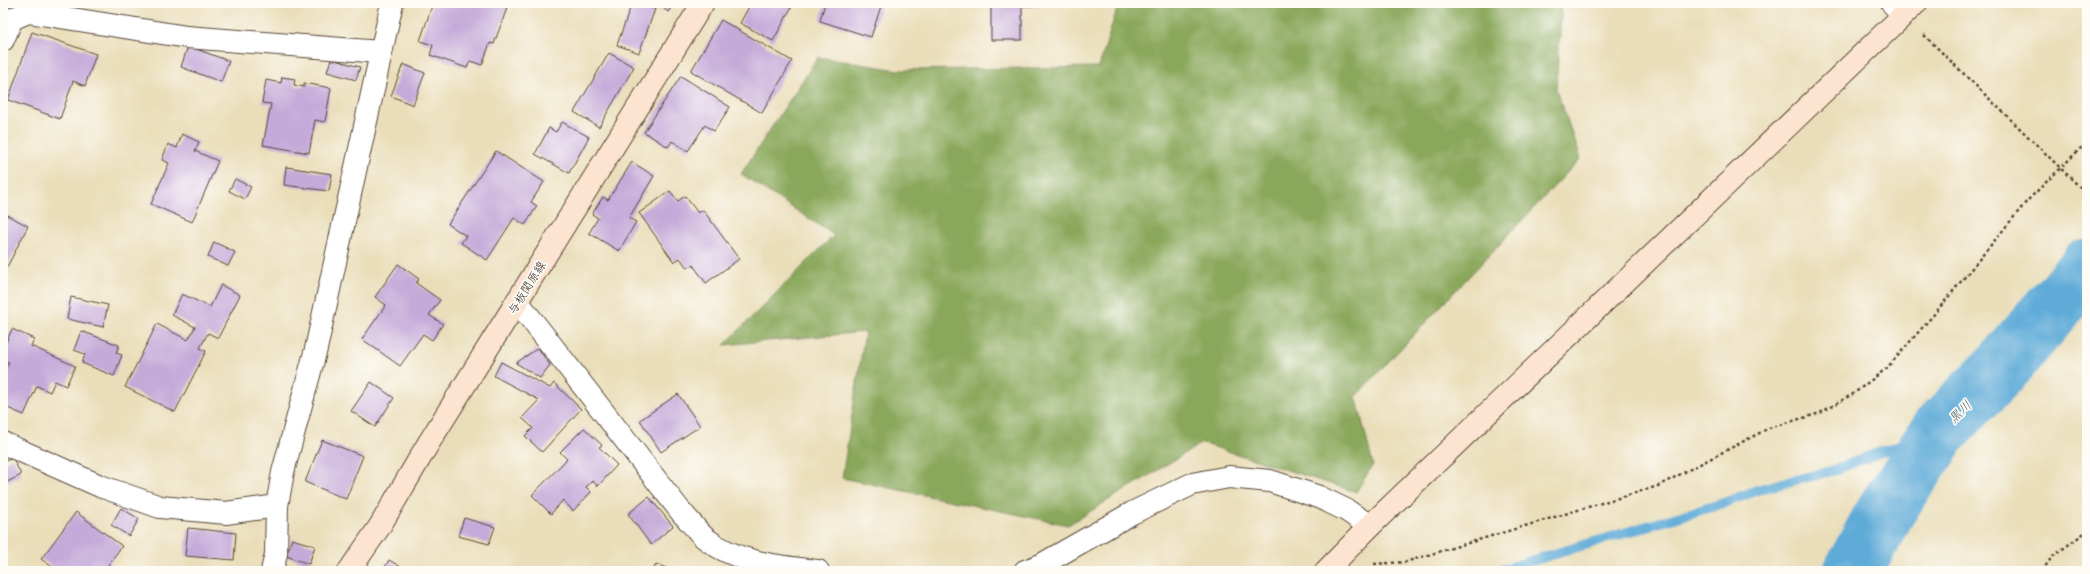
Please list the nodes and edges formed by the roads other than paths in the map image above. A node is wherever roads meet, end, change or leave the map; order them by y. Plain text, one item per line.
1 (392, 3) edge
2 (703, 3) edge
3 (1904, 7) edge
4 (3, 40) edge
5 (381, 52) junction
6 (518, 301) junction
7 (3, 443) edge
8 (277, 506) junction
9 (1370, 526) junction
10 (1328, 569) edge
11 (272, 571) edge
12 (349, 571) edge
13 (818, 571) edge
14 (1025, 571) edge

1 - 5 street
2 - 6 street, 与板関原線
3 - 9 street
4 - 5 street
5 - 8 street
6 - 12 street, 与板関原線
6 - 13 street
7 - 8 street
8 - 11 street
9 - 10 street
9 - 14 street

